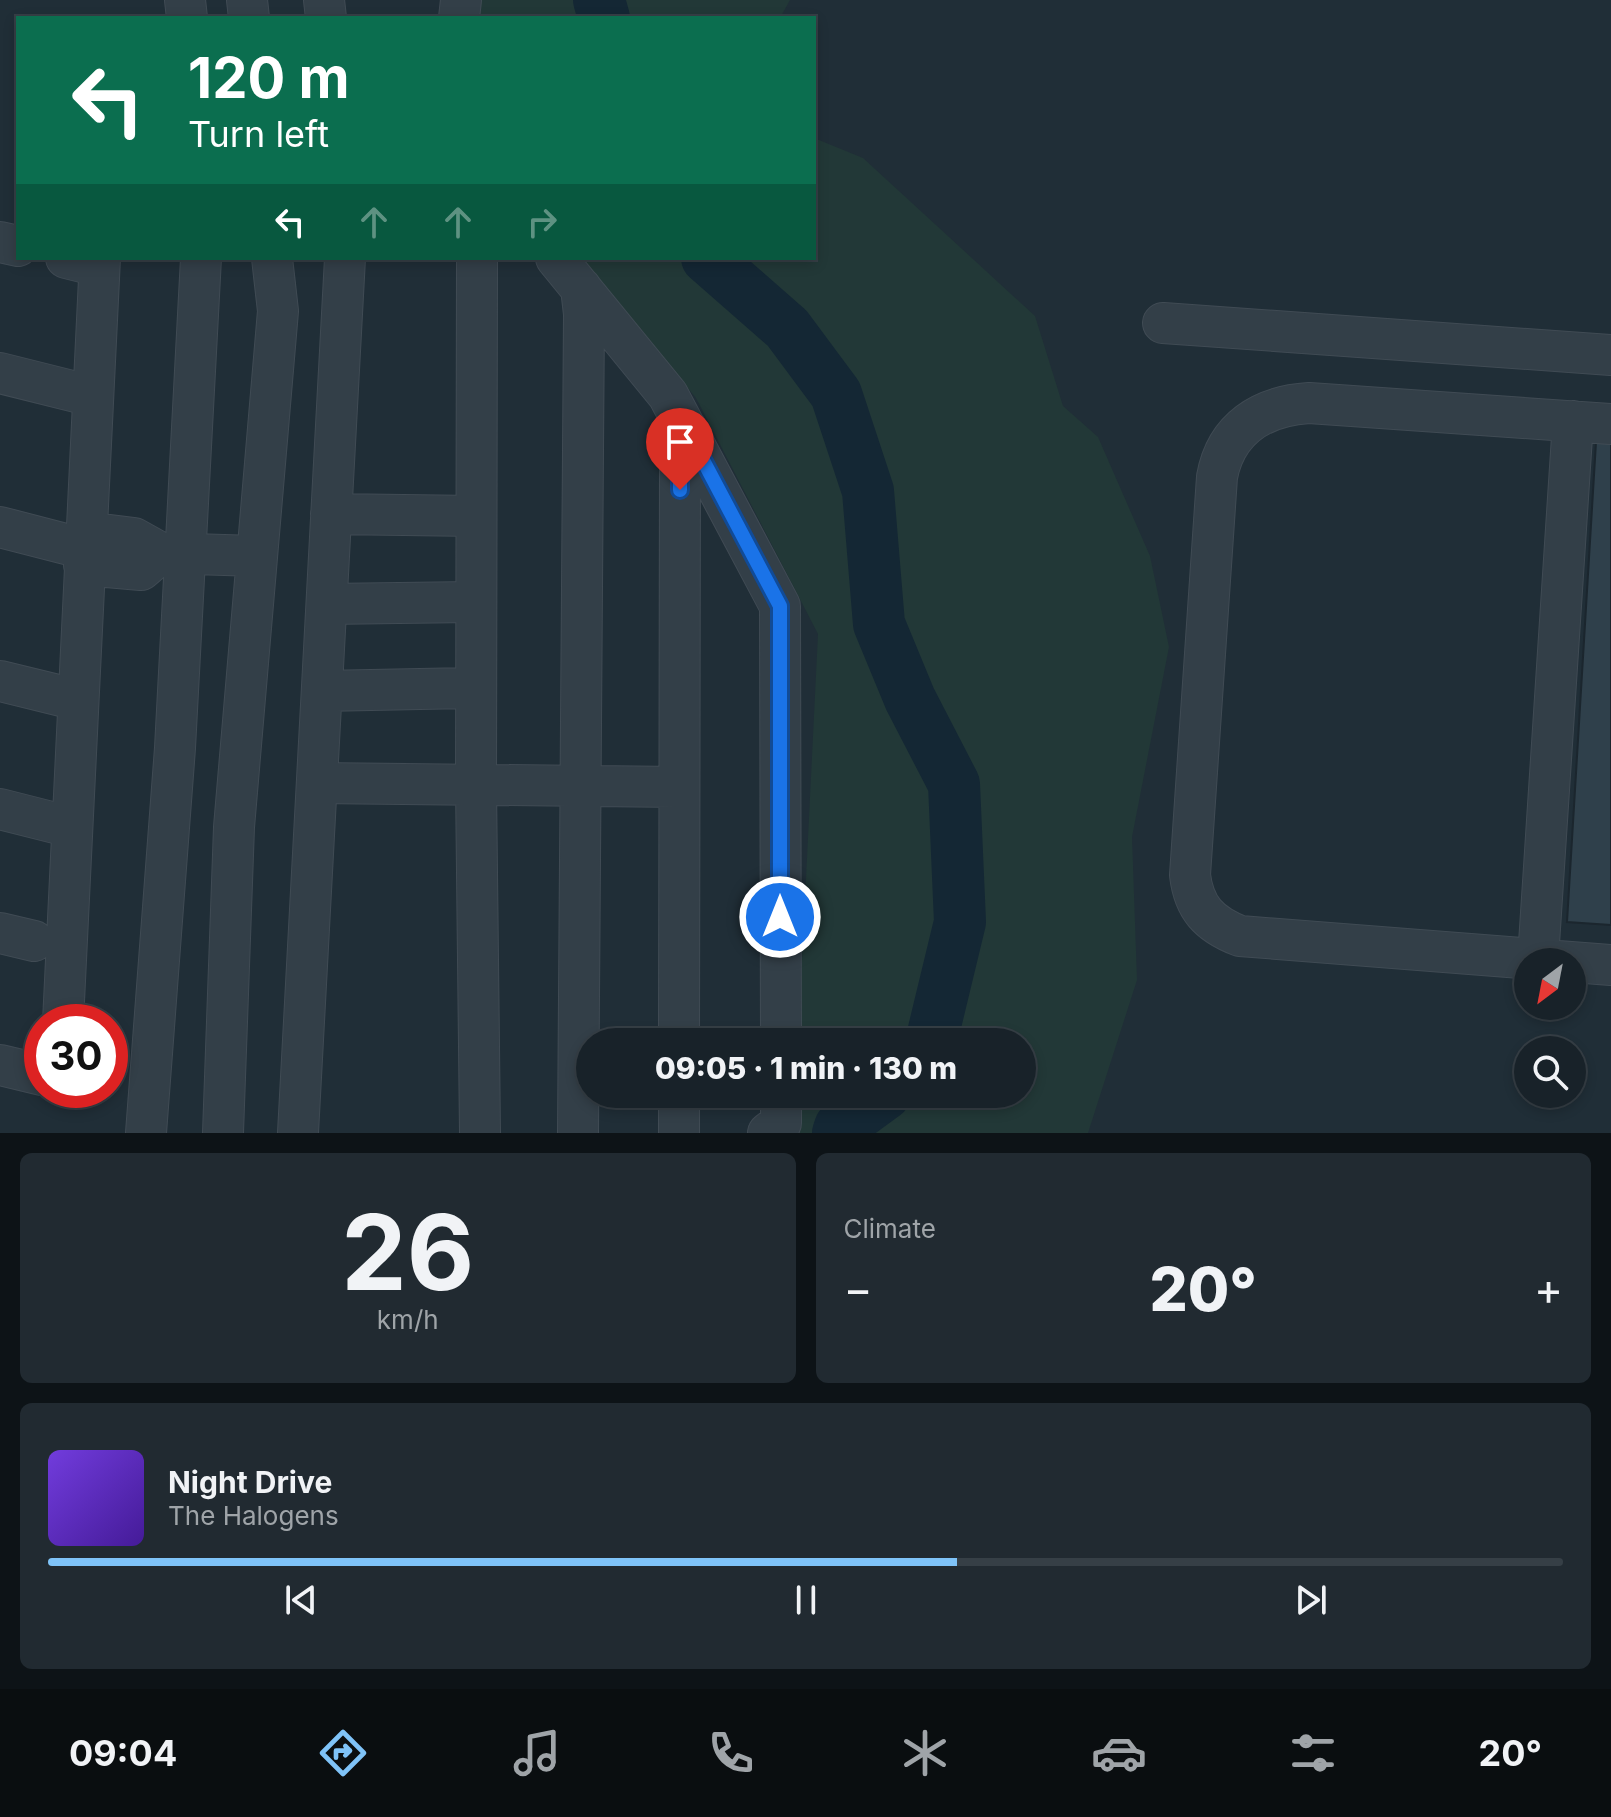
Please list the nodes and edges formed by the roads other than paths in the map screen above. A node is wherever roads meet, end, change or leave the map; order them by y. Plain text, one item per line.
1 (201, 260) edge
2 (272, 260) edge
3 (345, 260) edge
4 (477, 260) edge
5 (558, 260) edge
6 (88, 261) edge
7 (581, 288) junction
8 (1163, 323) dead end
9 (1611, 355) edge
10 (0, 373) edge
11 (92, 396) junction
12 (1592, 423) edge
13 (686, 428) junction
14 (331, 514) junction
15 (476, 516) junction
16 (0, 527) edge
17 (85, 549) junction
18 (174, 553) junction
19 (257, 556) junction
20 (471, 602) dead end
21 (327, 604) junction
22 (0, 681) edge
23 (469, 688) dead end
24 (322, 691) junction
25 (78, 700) junction
26 (317, 783) junction
27 (476, 785) junction
28 (580, 786) junction
29 (679, 787) junction
30 (0, 809) edge
31 (67, 826) dead end
32 (1539, 948) edge
33 (1514, 957) edge
34 (1586, 963) edge
35 (1611, 965) edge
36 (64, 1004) edge
37 (679, 1028) edge
38 (781, 1028) edge
39 (0, 1065) edge
40 (24, 1071) edge
41 (679, 1108) edge
42 (781, 1108) edge
43 (146, 1133) edge
44 (223, 1133) edge
45 (298, 1133) edge
46 (480, 1133) edge
47 (578, 1133) edge
48 (679, 1133) edge
49 (768, 1133) edge

1 - 18 street
2 - 19 street
3 - 14 street
4 - 15 street
5 - 7 street
6 - 11 street
7 - 13 street
7 - 28 street
8 - 9 street
10 - 11 street
11 - 17 street
12 - 32 street
12 - 33 street
13 - 29 street
13 - 38 street
14 - 15 street
14 - 21 street
15 - 27 street
16 - 17 street
17 - 18 street
17 - 25 street
18 - 19 street
18 - 43 street
19 - 44 street
20 - 21 street
21 - 24 street
22 - 25 street
23 - 24 street
24 - 26 street
25 - 36 street
26 - 27 street
26 - 45 street
27 - 28 street
27 - 46 street
28 - 29 street
28 - 47 street
29 - 37 street
30 - 31 street
34 - 35 street
39 - 40 street
41 - 48 street
42 - 49 street

